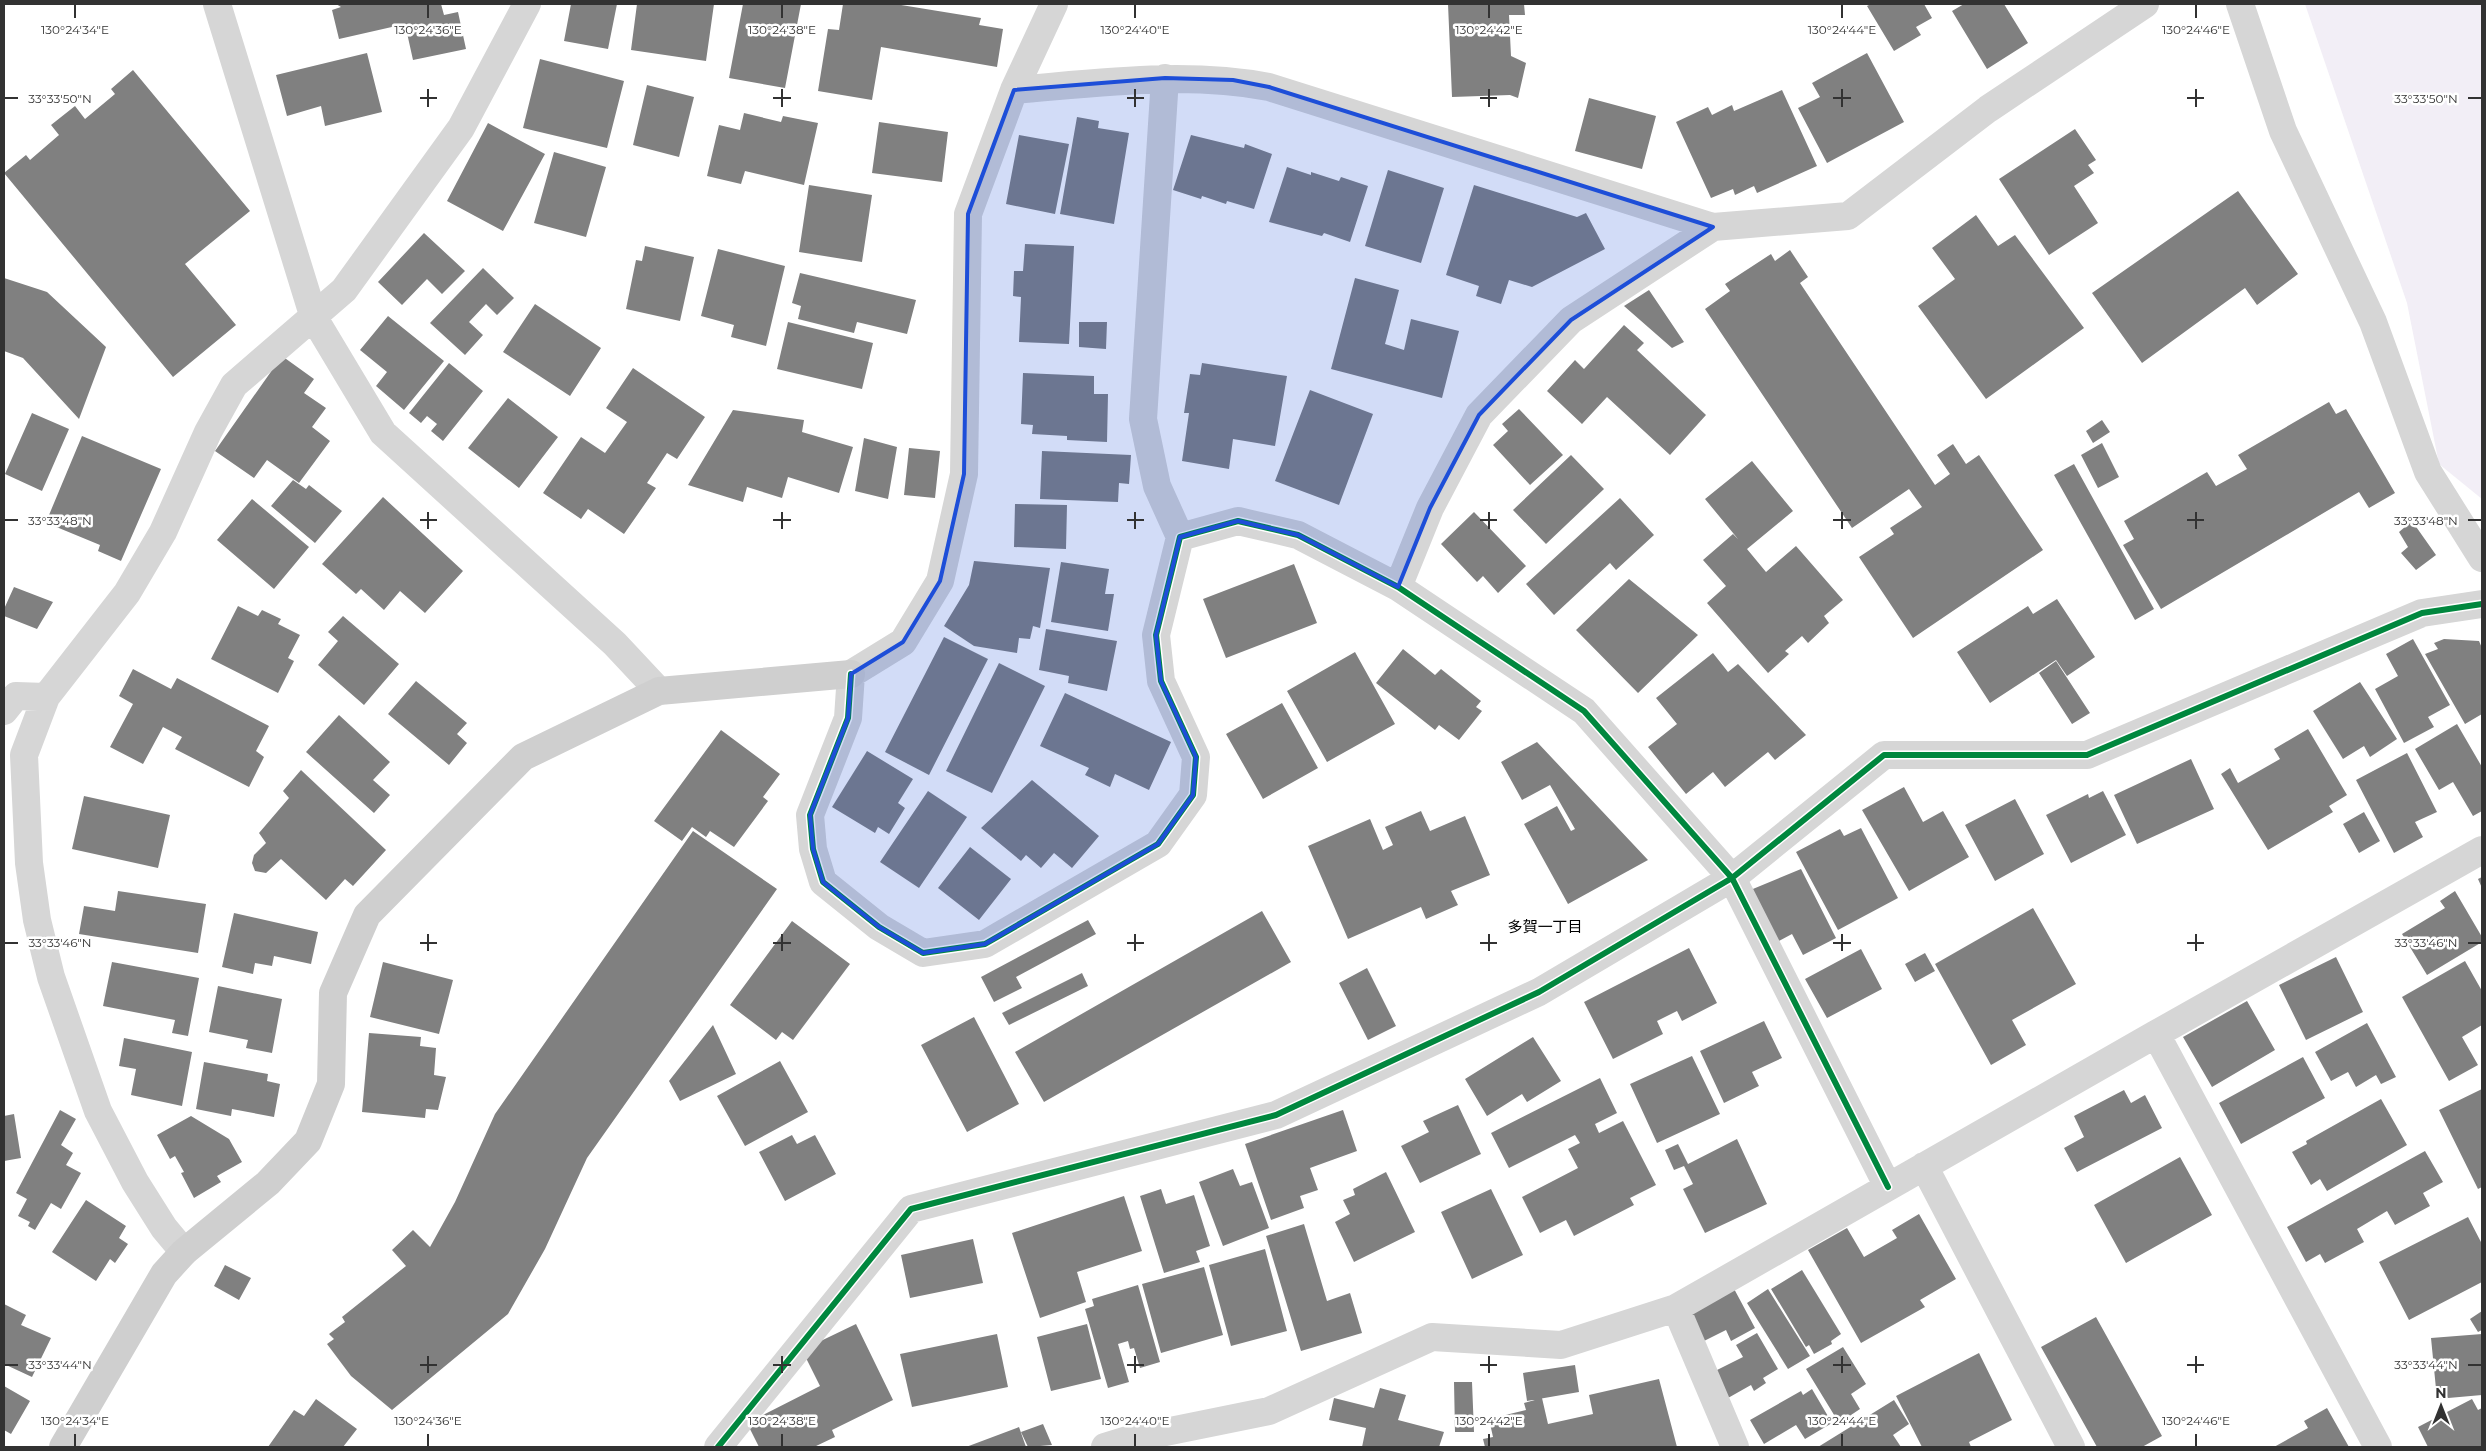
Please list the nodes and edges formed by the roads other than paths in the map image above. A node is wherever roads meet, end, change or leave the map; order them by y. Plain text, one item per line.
1 (217, 4) edge
2 (527, 4) edge
3 (1054, 4) edge
4 (2145, 4) edge
5 (2240, 4) edge
6 (1165, 78) junction
7 (1014, 90) junction
8 (1714, 227) junction
9 (314, 318) junction
10 (1180, 537) junction
11 (2482, 558) edge
12 (1398, 588) junction
13 (2482, 604) edge
14 (852, 674) junction
15 (659, 691) junction
16 (46, 697) junction
17 (4, 711) edge
18 (2482, 850) edge
19 (1732, 878) junction
20 (2156, 1034) junction
21 (1924, 1166) junction
22 (1888, 1187) junction
23 (184, 1252) junction
24 (1676, 1308) junction
25 (63, 1447) edge
26 (718, 1447) edge
27 (1105, 1447) edge
28 (1735, 1447) edge
29 (2071, 1447) edge
30 (2378, 1447) edge

1 - 9 street
2 - 9 street
3 - 7 street
4 - 8 street
5 - 11 street
6 - 7 street
6 - 8 street
6 - 10 street
7 - 14 street
8 - 12 street
9 - 15 street
9 - 16 street
10 - 12 street
10 - 14 street
12 - 19 street
13 - 19 street
14 - 15 street
15 - 23 street
16 - 17 street
16 - 23 street
18 - 20 street
19 - 22 street
19 - 26 street
20 - 21 street
20 - 30 street
21 - 22 street
21 - 29 street
22 - 24 street
23 - 25 street
24 - 27 street
24 - 28 street

